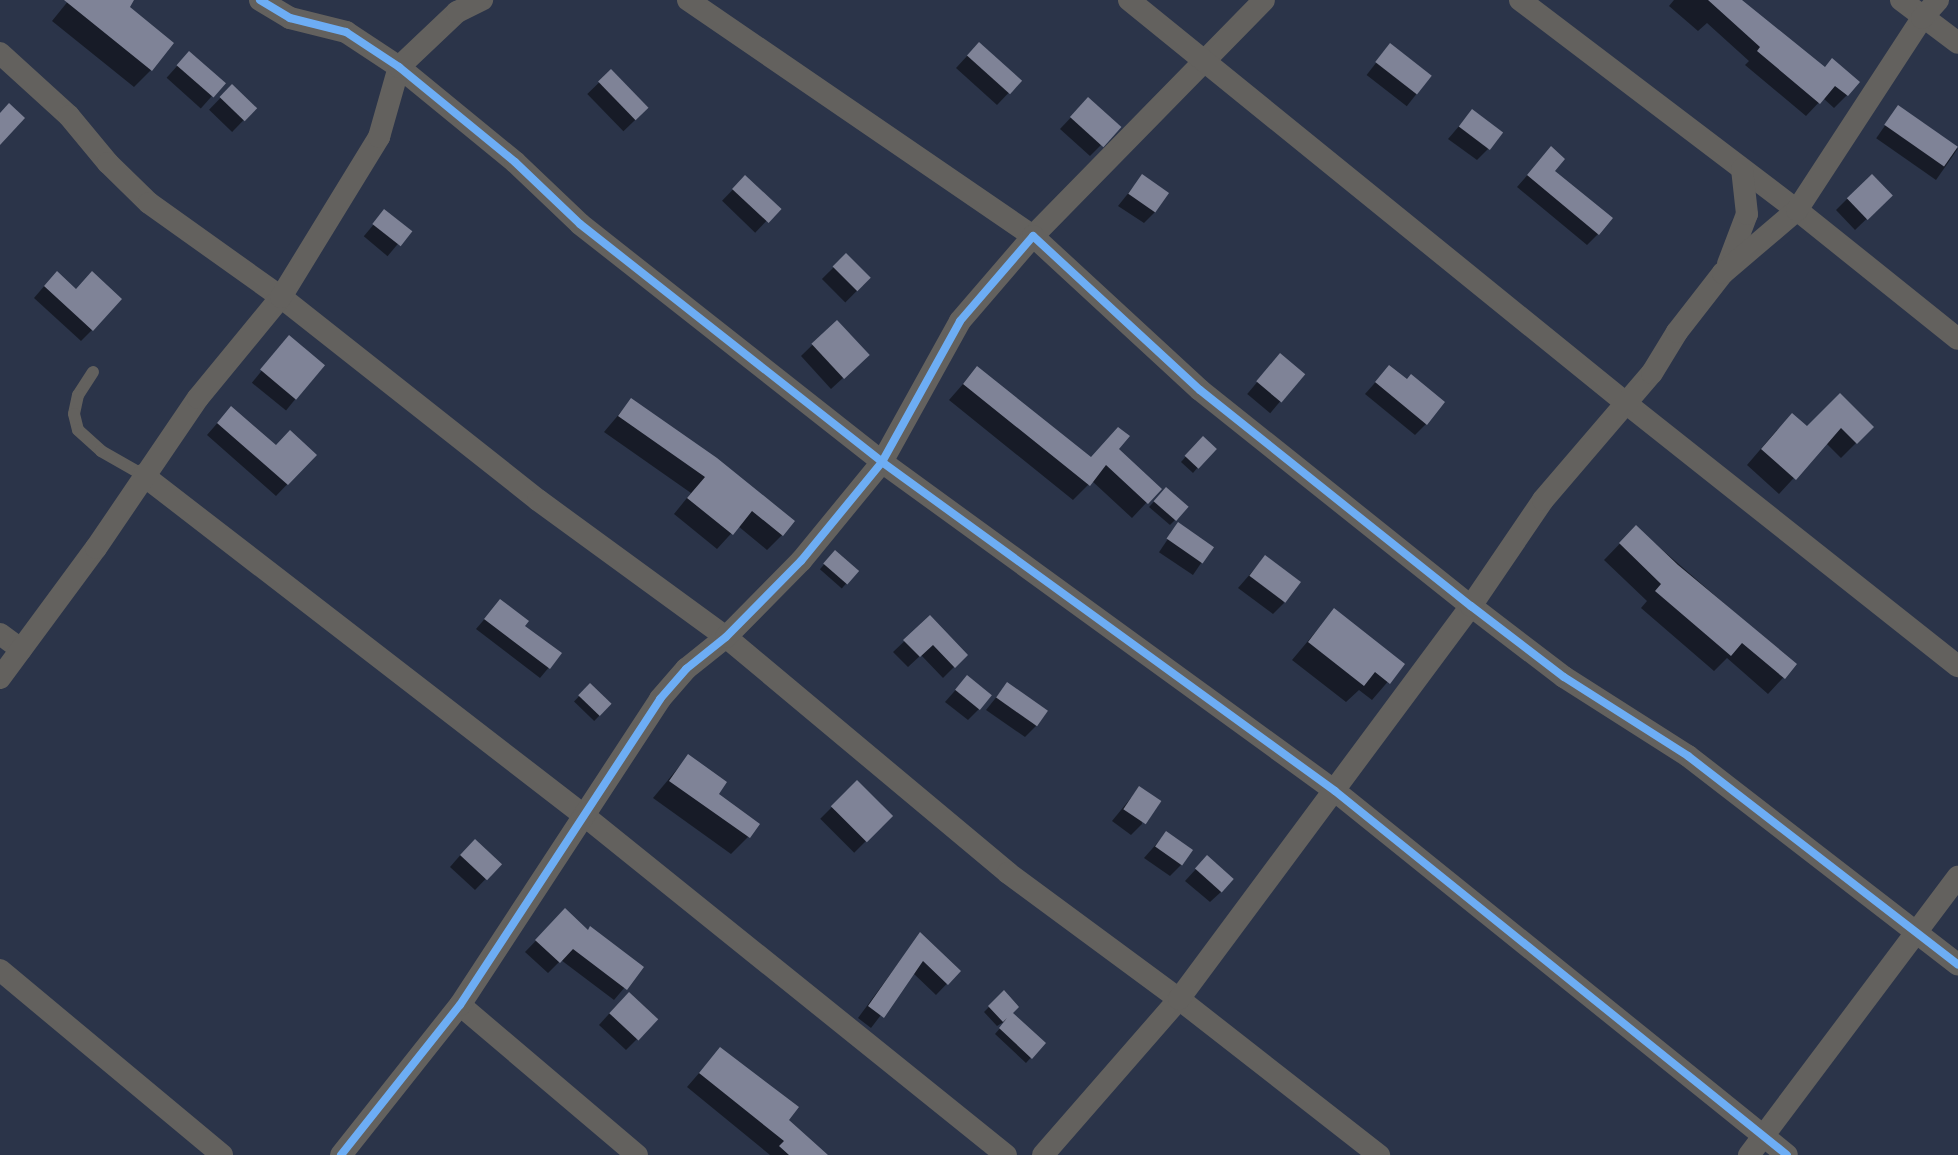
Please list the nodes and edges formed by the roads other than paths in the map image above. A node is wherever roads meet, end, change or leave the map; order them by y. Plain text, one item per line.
1 (260, 0) edge
2 (482, 0) edge
3 (688, 0) edge
4 (1129, 0) edge
5 (1264, 0) edge
6 (1520, 0) edge
7 (1901, 0) edge
8 (1938, 0) edge
9 (1923, 18) junction
10 (1958, 43) edge
11 (0, 53) edge
12 (1205, 58) junction
13 (399, 67) junction
14 (1742, 169) junction
15 (1797, 210) junction
16 (1033, 236) junction
17 (1723, 273) junction
18 (281, 297) junction
19 (1958, 339) edge
20 (93, 372) dead end
21 (1627, 404) junction
22 (882, 462) junction
23 (143, 475) junction
24 (1471, 606) junction
25 (0, 633) edge
26 (726, 637) junction
27 (21, 649) junction
28 (1958, 666) edge
29 (0, 678) edge
30 (1335, 791) junction
31 (586, 817) junction
32 (1958, 877) edge
33 (1917, 932) junction
34 (1958, 965) edge
35 (0, 970) edge
36 (1179, 999) junction
37 (460, 1005) junction
38 (1755, 1146) edge
39 (222, 1155) edge
40 (341, 1155) edge
41 (637, 1155) edge
42 (1006, 1155) edge
43 (1043, 1155) edge
44 (1379, 1155) edge
45 (1787, 1155) edge

1 - 13 street
2 - 13 street
3 - 16 street
4 - 12 street
5 - 12 street
6 - 14 street
7 - 9 street
8 - 9 street
9 - 10 street
9 - 15 street
11 - 18 street
12 - 16 street
12 - 21 street
13 - 18 street
13 - 22 street
14 - 15 street
14 - 17 street
15 - 17 street
15 - 19 street
16 - 22 street
16 - 24 street
17 - 21 street
18 - 23 street
18 - 26 street
20 - 23 lane
21 - 24 street
21 - 28 street
22 - 26 street
22 - 30 street
23 - 27 street
23 - 31 street
24 - 30 street
24 - 33 street
25 - 27 street
26 - 31 street
26 - 36 street
27 - 29 street
30 - 36 street
30 - 38 street
31 - 37 street
31 - 42 street
32 - 33 street
33 - 34 street
33 - 38 street
35 - 39 street
36 - 43 street
36 - 44 street
37 - 40 street
37 - 41 street
38 - 45 street

